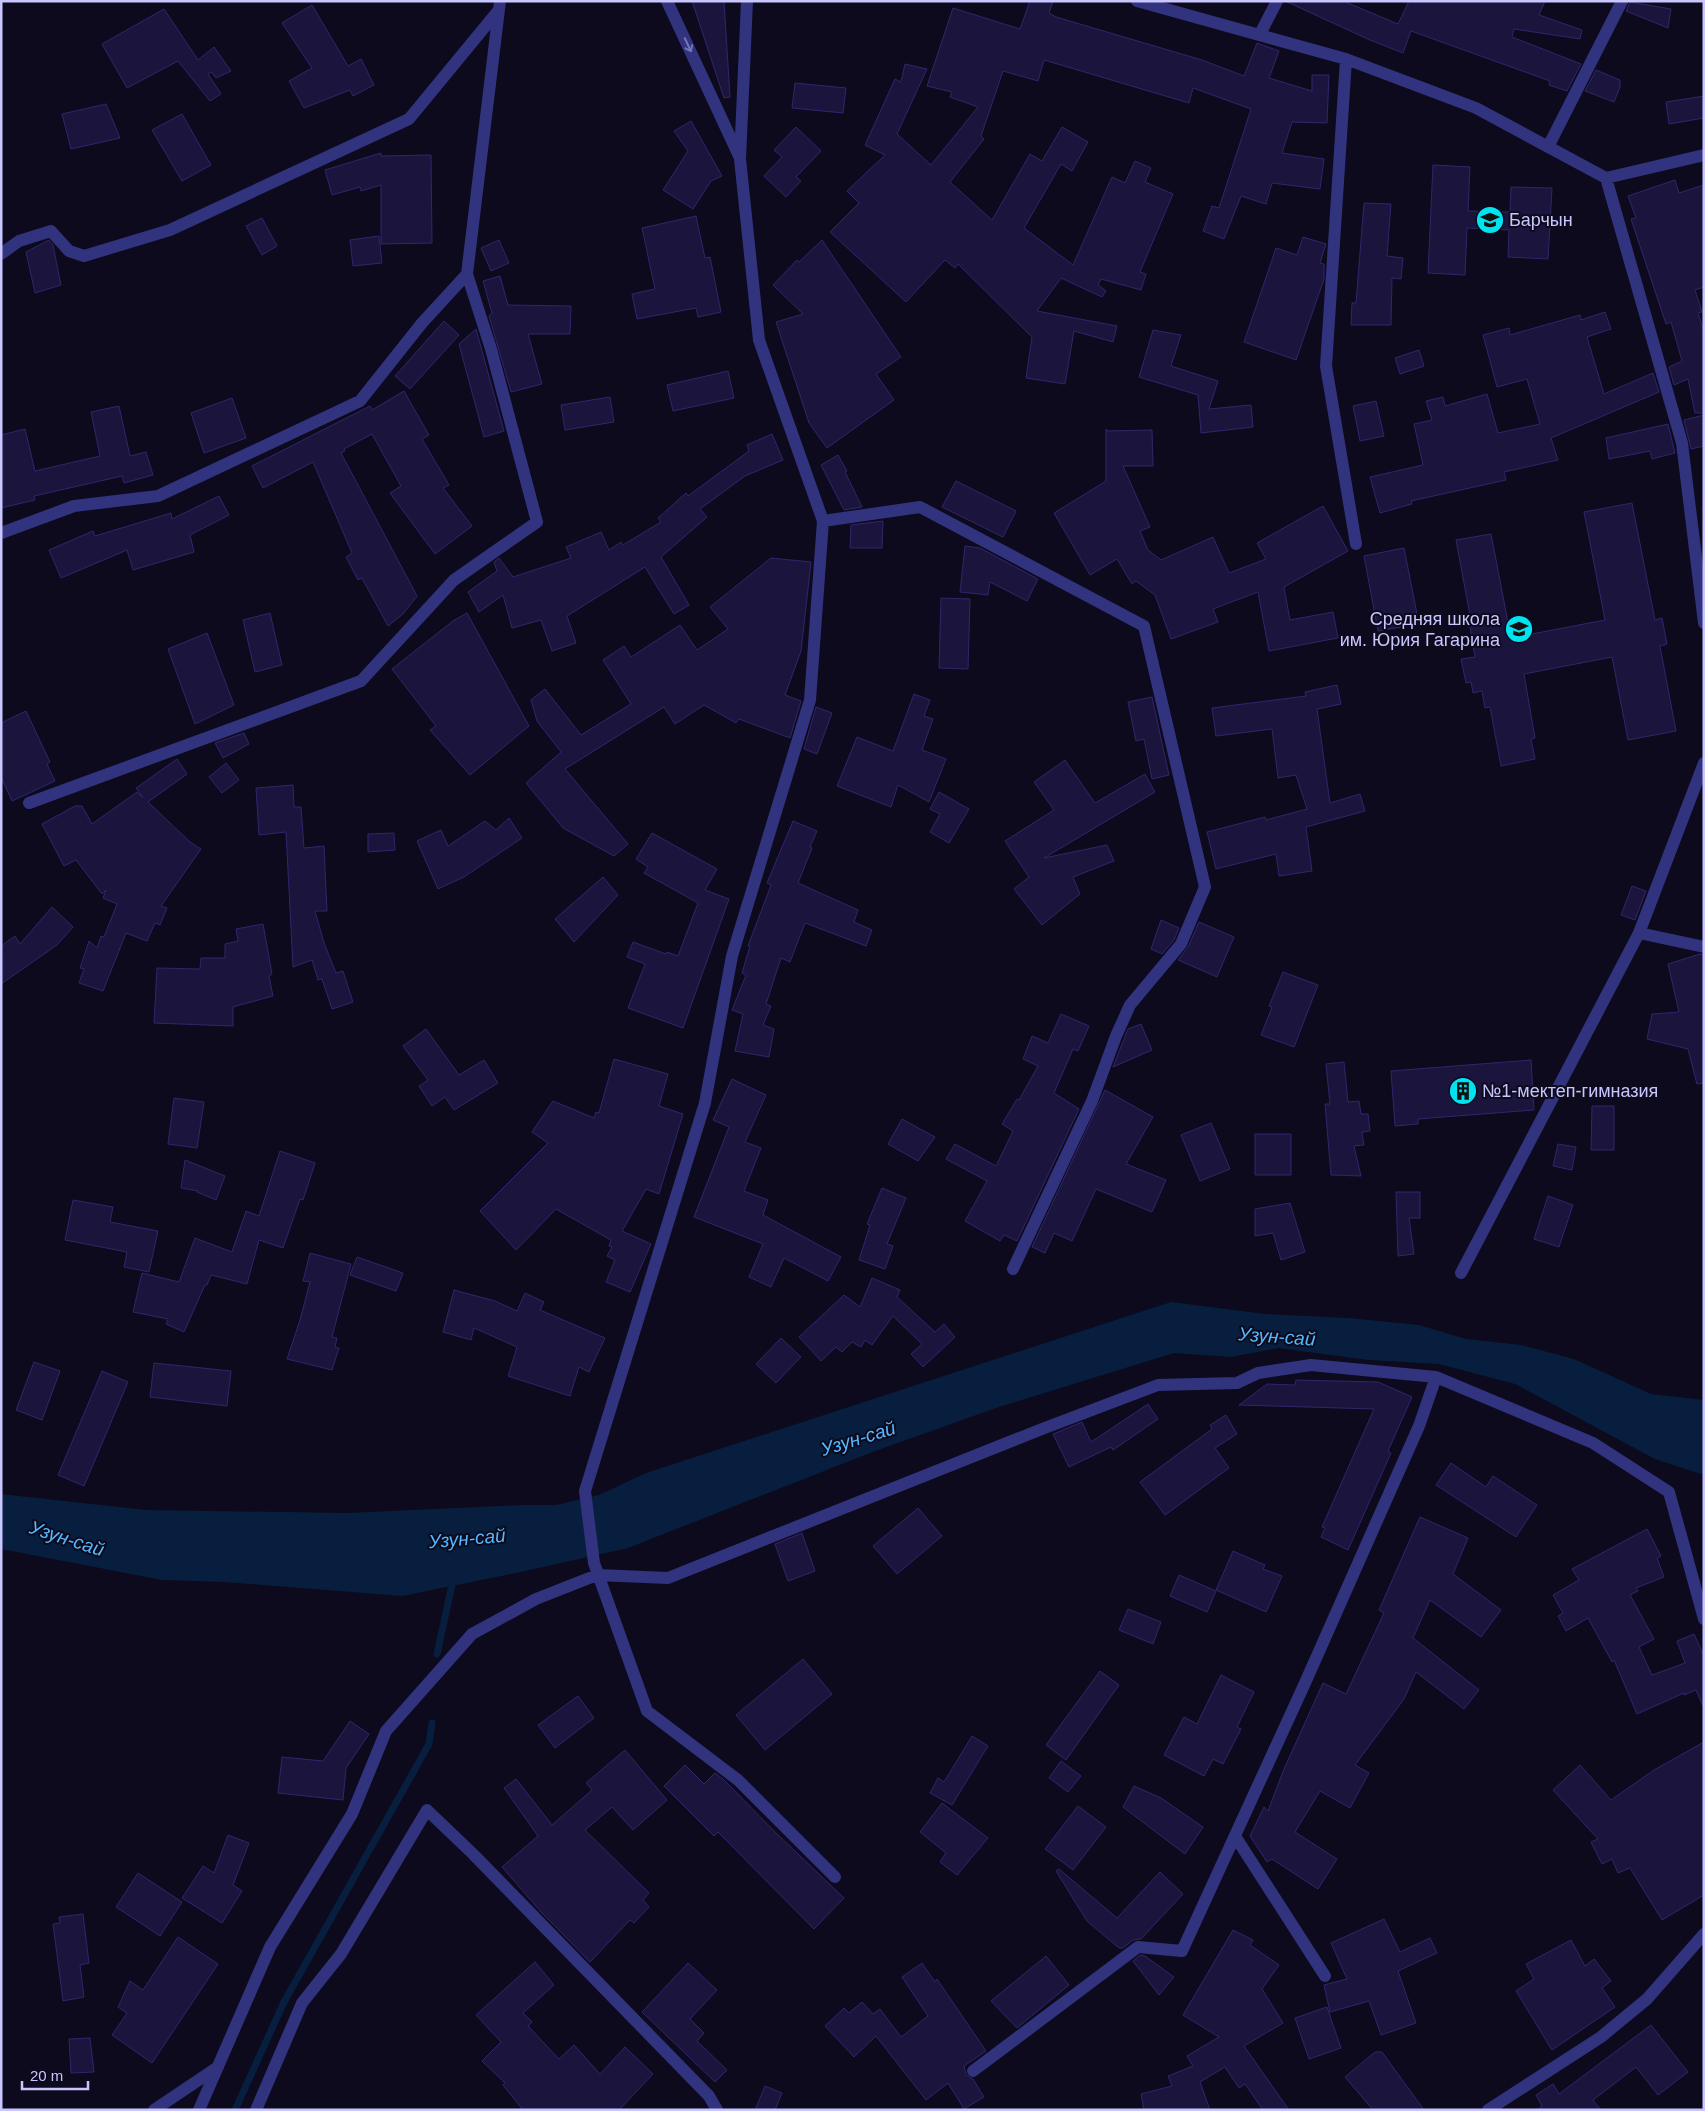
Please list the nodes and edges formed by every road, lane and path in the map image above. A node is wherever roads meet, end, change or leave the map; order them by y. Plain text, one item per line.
1 (667, 1) edge
2 (747, 1) edge
3 (1137, 1) edge
4 (1277, 1) edge
5 (1622, 1) edge
6 (499, 6) edge
7 (1260, 34) junction
8 (1346, 59) junction
9 (1548, 147) junction
10 (1704, 154) edge
11 (740, 159) junction
12 (1606, 178) junction
13 (1, 254) edge
14 (467, 274) junction
15 (823, 521) junction
16 (1, 533) edge
17 (1356, 544) dead end
18 (1704, 623) edge
19 (1704, 763) edge
20 (29, 803) dead end
21 (1639, 934) junction
22 (1704, 947) edge
23 (1013, 1269) dead end
24 (1461, 1274) dead end
25 (1436, 1378) junction
26 (595, 1569) junction
27 (1704, 1618) edge
28 (1234, 1836) junction
29 (835, 1877) dead end
30 (1704, 1934) edge
31 (1325, 1976) dead end
32 (218, 2068) junction
33 (973, 2071) dead end
34 (154, 2110) edge
35 (199, 2110) edge
36 (256, 2110) edge
37 (717, 2110) edge
38 (1488, 2110) edge

1 -> 11 street
2 - 11 street
3 - 7 street
4 - 7 street
5 - 9 street
6 - 13 street
6 - 14 street
7 - 8 street
8 - 9 street
8 - 17 street
9 - 12 street
10 - 12 street
11 - 15 street
12 - 18 street
14 - 16 street
14 - 20 street
15 - 23 street
15 - 26 street
19 - 21 street
21 - 22 street
21 - 24 street
25 - 26 street
25 - 27 street
25 - 28 street
26 - 29 street
26 - 32 street
28 - 31 street
28 - 33 street
30 - 38 street
32 - 34 street
32 - 35 street
36 - 37 street

